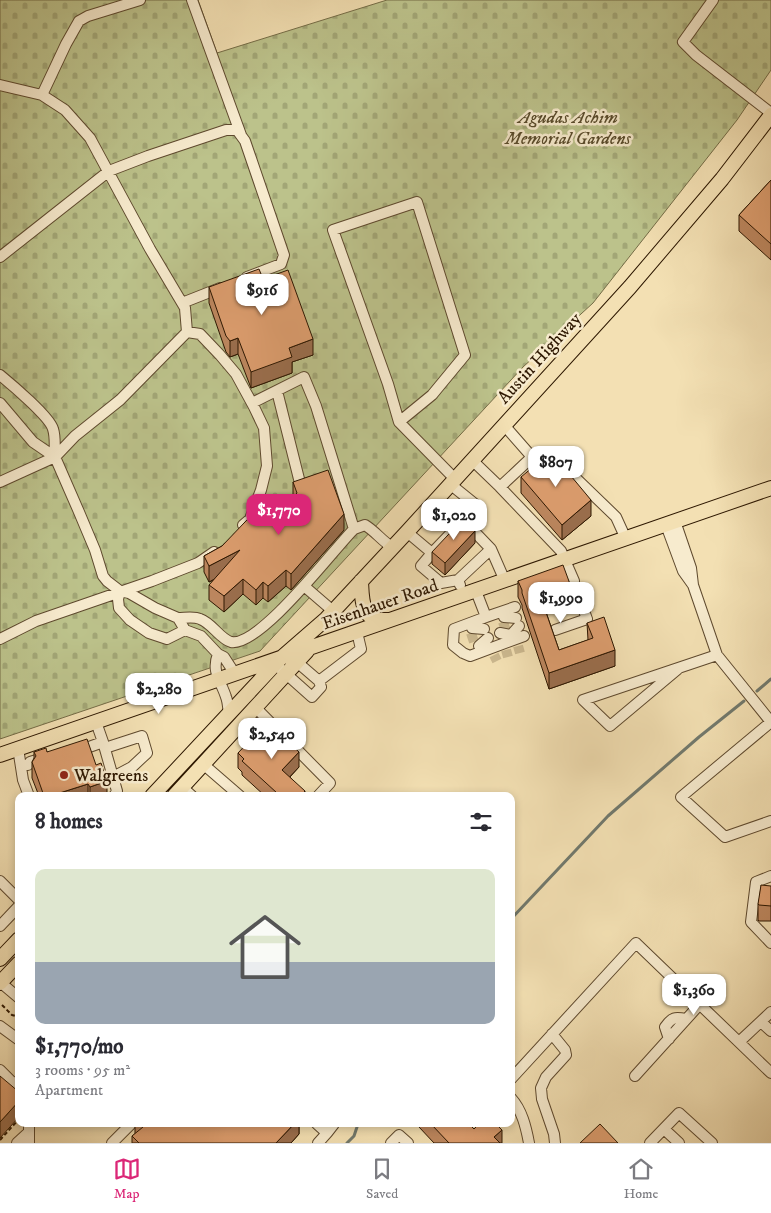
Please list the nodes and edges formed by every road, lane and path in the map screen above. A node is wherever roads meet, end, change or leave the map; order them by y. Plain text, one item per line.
1 (140, 0) edge
2 (192, 0) edge
3 (712, 0) edge
4 (0, 85) edge
5 (42, 95) junction
6 (769, 121) edge
7 (242, 136) junction
8 (109, 171) junction
9 (0, 257) edge
10 (182, 303) junction
11 (187, 332) junction
12 (0, 375) edge
13 (277, 391) junction
14 (0, 403) edge
15 (252, 403) junction
16 (399, 422) junction
17 (504, 425) junction
18 (55, 457) junction
19 (532, 457) junction
20 (472, 460) junction
21 (299, 479) edge
22 (453, 481) junction
23 (0, 482) edge
24 (500, 487) junction
25 (771, 488) edge
26 (431, 505) junction
27 (670, 523) junction
28 (460, 524) junction
29 (354, 529) junction
30 (238, 531) edge
31 (407, 532) junction
32 (626, 539) junction
33 (220, 548) edge
34 (392, 548) junction
35 (491, 549) junction
36 (432, 553) junction
37 (565, 560) junction
38 (458, 580) junction
39 (505, 580) junction
40 (361, 581) junction
41 (574, 581) tunnel mouth
42 (304, 586) junction
43 (120, 591) junction
44 (470, 593) junction
45 (580, 600) tunnel mouth
46 (359, 616) dead end
47 (333, 617) junction
48 (486, 617) junction
49 (178, 618) junction
50 (392, 620) junction
51 (185, 630) junction
52 (555, 630) dead end
53 (357, 632) junction
54 (0, 639) edge
55 (309, 648) junction
56 (218, 654) junction
57 (717, 655) junction
58 (277, 662) junction
59 (297, 662) junction
60 (678, 668) junction
61 (235, 674) junction
62 (286, 674) junction
63 (218, 680) junction
64 (319, 680) junction
65 (255, 708) junction
66 (229, 714) junction
67 (96, 722) junction
68 (104, 745) junction
69 (18, 748) junction
70 (0, 755) edge
71 (62, 756) junction
72 (46, 764) edge
73 (203, 764) junction
74 (28, 766) junction
75 (113, 778) junction
76 (28, 792) edge
77 (117, 792) edge
78 (156, 792) edge
79 (184, 792) edge
80 (235, 792) edge
81 (322, 792) edge
82 (771, 821) edge
83 (771, 876) edge
84 (0, 882) edge
85 (15, 896) edge
86 (15, 910) edge
87 (0, 926) edge
88 (15, 942) edge
89 (771, 944) edge
90 (0, 958) edge
91 (15, 967) edge
92 (0, 982) edge
93 (15, 995) edge
94 (700, 1004) junction
95 (2, 1005) dead end
96 (771, 1012) edge
97 (15, 1016) edge
98 (761, 1022) junction
99 (0, 1026) edge
100 (771, 1031) edge
101 (552, 1034) junction
102 (15, 1037) edge
103 (739, 1042) junction
104 (0, 1070) edge
105 (15, 1072) edge
106 (771, 1073) edge
107 (515, 1074) edge
108 (13, 1075) dead end
109 (635, 1076) dead end
110 (15, 1083) edge
111 (515, 1103) edge
112 (15, 1123) edge
113 (128, 1127) edge
114 (320, 1127) edge
115 (332, 1127) edge
116 (29, 1128) edge
117 (664, 1129) junction
118 (327, 1133) junction
119 (0, 1140) edge
120 (18, 1143) edge
121 (29, 1143) edge
122 (112, 1143) edge
123 (318, 1143) edge
124 (391, 1143) edge
125 (408, 1143) edge
126 (529, 1143) edge
127 (555, 1143) edge
128 (650, 1143) edge
129 (679, 1143) edge
130 (712, 1143) edge

1 - 5 street
2 - 7 street
3 - 6 street
4 - 5 street
5 - 8 street
6 - 17 main road, Austin Highway
7 - 8 street
7 - 10 street
8 - 9 street
8 - 10 street
10 - 11 street
11 - 15 street
11 - 18 street
12 - 18 street
13 - 15 street
13 - 21 street
13 - 29 street
14 - 18 street
15 - 30 street
16 - 16 street
16 - 22 street
17 - 19 street
17 - 20 main road, Austin Highway
18 - 23 street
18 - 43 street
19 - 24 street
19 - 32 street
20 - 22 main road, Austin Highway
20 - 24 street
22 - 26 main road, Austin Highway
22 - 28 street
24 - 37 street
25 - 27 main road, Eisenhauer Road
26 - 28 street
26 - 31 main road, Austin Highway
27 - 32 main road, Eisenhauer Road
27 - 57 street
28 - 35 street
28 - 36 street
29 - 34 street
29 - 42 street
31 - 34 main road, Austin Highway
31 - 36 street
32 - 37 main road, Eisenhauer Road
33 - 43 street
34 - 40 main road, Austin Highway
35 - 38 street
35 - 39 street
36 - 38 street
37 - 39 main road, Eisenhauer Road
37 - 41 street
38 - 44 street
39 - 44 main road, Eisenhauer Road
40 - 47 main road, Austin Highway
40 - 50 main road
42 - 47 street
42 - 49 street
43 - 49 street
43 - 51 street
43 - 54 street
44 - 48 street
44 - 50 main road, Eisenhauer Road
45 - 52 street
46 - 47 path
47 - 55 main road, Austin Highway
47 - 58 main road, Austin Highway
48 - 48 street
49 - 51 street
50 - 53 main road, Eisenhauer Road
51 - 56 street
53 - 55 main road, Eisenhauer Road
53 - 64 street
55 - 58 main road, Eisenhauer Road
55 - 59 main road, Austin Highway
56 - 61 street
56 - 63 street
57 - 60 street
57 - 82 street
58 - 61 main road, Eisenhauer Road
58 - 62 street
58 - 66 main road, Austin Highway
59 - 62 main road, Austin Highway
59 - 64 street
60 - 60 street
61 - 63 main road, Eisenhauer Road
62 - 64 street
62 - 65 main road, Austin Highway
63 - 66 street
63 - 67 main road, Eisenhauer Road
65 - 73 main road, Austin Highway
65 - 81 street
66 - 78 main road, Austin Highway
67 - 68 street
67 - 69 main road, Eisenhauer Road
68 - 71 street
68 - 75 street
68 - 75 street
69 - 70 main road, Eisenhauer Road
69 - 74 street
71 - 72 street
71 - 74 street
73 - 79 main road, Austin Highway
73 - 80 street
74 - 76 street
75 - 77 street
83 - 89 street
84 - 85 street
86 - 87 street
88 - 90 main road
91 - 92 main road
92 - 93 street
94 - 101 street
94 - 103 street
94 - 109 street
95 - 97 path
96 - 98 street
98 - 100 street
98 - 103 street
99 - 102 street
101 - 107 street
101 - 127 street
103 - 106 street
104 - 110 street
105 - 108 path
111 - 126 street
112 - 119 path
113 - 122 street
114 - 118 street
115 - 118 street
116 - 120 street
116 - 121 street
117 - 128 street
117 - 129 street
117 - 130 street
118 - 123 street
124 - 125 street

